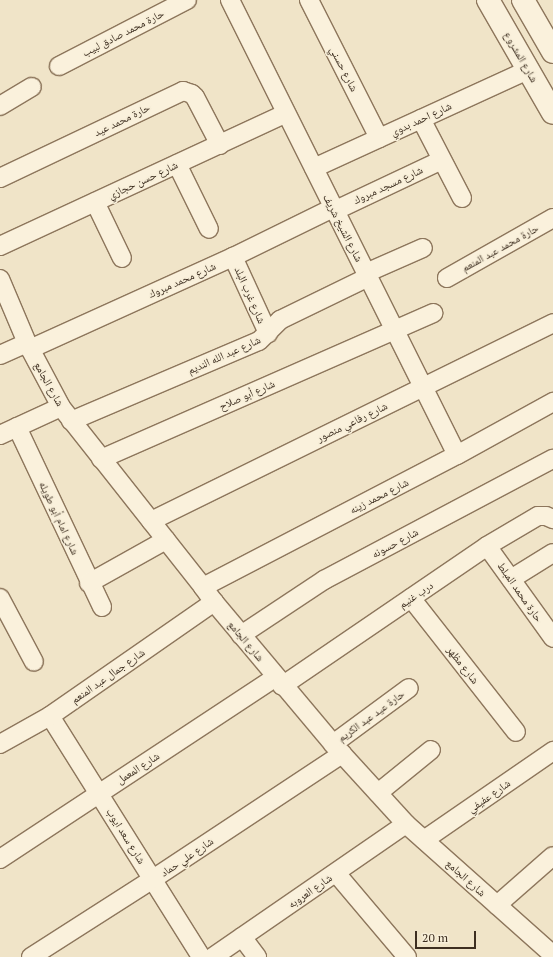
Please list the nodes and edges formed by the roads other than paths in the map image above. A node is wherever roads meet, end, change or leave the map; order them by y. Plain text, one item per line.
1 (187, 0) edge
2 (230, 0) edge
3 (308, 0) edge
4 (488, 0) edge
5 (523, 0) edge
6 (553, 52) edge
7 (59, 66) dead end
8 (528, 70) junction
9 (32, 87) dead end
10 (0, 106) edge
11 (553, 113) edge
12 (285, 114) junction
13 (421, 119) junction
14 (379, 138) junction
15 (220, 144) junction
16 (442, 160) junction
17 (177, 164) junction
18 (314, 168) junction
19 (0, 178) edge
20 (462, 198) dead end
21 (95, 202) junction
22 (334, 210) junction
23 (553, 218) edge
24 (209, 229) dead end
25 (0, 246) edge
26 (423, 248) dead end
27 (233, 257) junction
28 (122, 258) dead end
29 (367, 275) junction
30 (447, 278) dead end
31 (0, 279) edge
32 (433, 313) dead end
33 (553, 323) edge
34 (394, 330) junction
35 (268, 334) junction
36 (28, 346) junction
37 (0, 355) edge
38 (422, 386) junction
39 (553, 402) edge
40 (61, 407) junction
41 (72, 422) junction
42 (17, 428) junction
43 (0, 435) edge
44 (457, 455) junction
45 (100, 459) junction
46 (553, 459) edge
47 (553, 519) edge
48 (151, 521) junction
49 (166, 540) junction
50 (487, 546) junction
51 (553, 554) edge
52 (511, 579) junction
53 (89, 583) junction
54 (203, 586) junction
55 (0, 598) edge
56 (411, 598) junction
57 (214, 602) junction
58 (102, 607) dead end
59 (241, 635) junction
60 (553, 638) edge
61 (34, 662) dead end
62 (279, 681) junction
63 (409, 688) dead end
64 (50, 716) junction
65 (516, 732) dead end
66 (0, 744) edge
67 (337, 749) junction
68 (431, 750) dead end
69 (553, 751) edge
70 (378, 793) junction
71 (99, 794) junction
72 (406, 824) junction
73 (424, 840) junction
74 (553, 856) edge
75 (0, 859) edge
76 (336, 873) junction
77 (153, 879) junction
78 (496, 905) junction
79 (242, 937) junction
80 (551, 950) edge
81 (30, 957) edge
82 (201, 957) edge
83 (213, 957) edge
84 (257, 957) edge
85 (407, 957) edge

1 - 7 street, حارة محمد صادق لبيب
2 - 12 street, شارع الشيخ شريف
3 - 14 street, شارع حسني
4 - 8 street, شارع المشروع
5 - 6 street
8 - 11 street, شارع المشروع
8 - 13 street, شارع احمد بدوي
9 - 10 street
12 - 15 street, شارع حسن حجازي
12 - 18 street, شارع الشيخ شريف
13 - 14 street, شارع احمد بدوي
13 - 16 street
14 - 18 street, شارع احمد بدوي
15 - 17 street, شارع حسن حجازي
15 - 19 street, حارة محمد عيد
16 - 20 street
16 - 22 street, شارع مسجد مبروك
17 - 21 street, شارع حسن حجازي
17 - 24 street
18 - 22 street, شارع الشيخ شريف
21 - 25 street, شارع حسن حجازي
21 - 28 street
22 - 27 street, شارع محمد مبروك
22 - 29 street, شارع الشيخ شريف
23 - 30 street, حارة محمد عبد المنعم
26 - 29 street, شارع عبد الله النديم
27 - 35 street, شارع غرب البلد
27 - 36 street, شارع محمد مبروك
29 - 34 street, شارع الشيخ شريف
29 - 35 street, شارع عبد الله النديم
31 - 36 street, شارع الجامع
32 - 34 street, شارع أبو صلاح
33 - 38 street, شارع رفاعي منصور
34 - 38 street, شارع الشيخ شريف
34 - 45 street, شارع أبو صلاح
35 - 41 street, شارع عبد الله النديم
36 - 37 street, شارع محمد مبروك
36 - 40 street, شارع الجامع
38 - 44 street, شارع الشيخ شريف
38 - 48 street, شارع رفاعي منصور
39 - 44 street, شارع محمد زينه
40 - 41 street, شارع الجامع
40 - 42 street
41 - 45 street, شارع الجامع
42 - 43 street
42 - 53 street, شارع امام أبو طويله
44 - 54 street, شارع محمد زينه
45 - 48 street, شارع الجامع
46 - 59 street, شارع حسونه
47 - 50 street, درب غنيم
48 - 49 street, شارع الجامع
49 - 53 street
49 - 54 street, شارع الجامع
50 - 52 street, حارة محمد المبلط
50 - 56 street, درب غنيم
51 - 52 street
52 - 60 street, حارة محمد المبلط
53 - 58 street, شارع امام أبو طويله
54 - 57 street, شارع الجامع
55 - 61 street
56 - 62 street, درب غنيم
56 - 65 street, شارع مظهر
57 - 59 street, شارع الجامع
57 - 64 street, شارع جمال عبد المنعم
59 - 62 street, شارع الجامع
62 - 67 street, شارع الجامع
62 - 71 street, شارع المعمل
63 - 67 street, حارة عيد عبد الكريم
64 - 66 street, شارع جمال عبد المنعم
64 - 71 street, شارع سعد ايوب
67 - 70 street, شارع الجامع
67 - 77 street, شارع علي حماد
68 - 70 street
69 - 73 street, شارع عفيفي
70 - 72 street, شارع الجامع
71 - 75 street, شارع المعمل
71 - 77 street, شارع سعد ايوب
72 - 73 street, شارع الجامع
72 - 76 street, شارع العروبه
73 - 78 street, شارع الجامع
74 - 78 street
76 - 79 street, شارع العروبه
76 - 85 street
77 - 81 street, شارع علي حماد
77 - 82 street, شارع سعد ايوب
78 - 80 street, شارع الجامع
79 - 83 street, شارع العروبه
79 - 84 street

